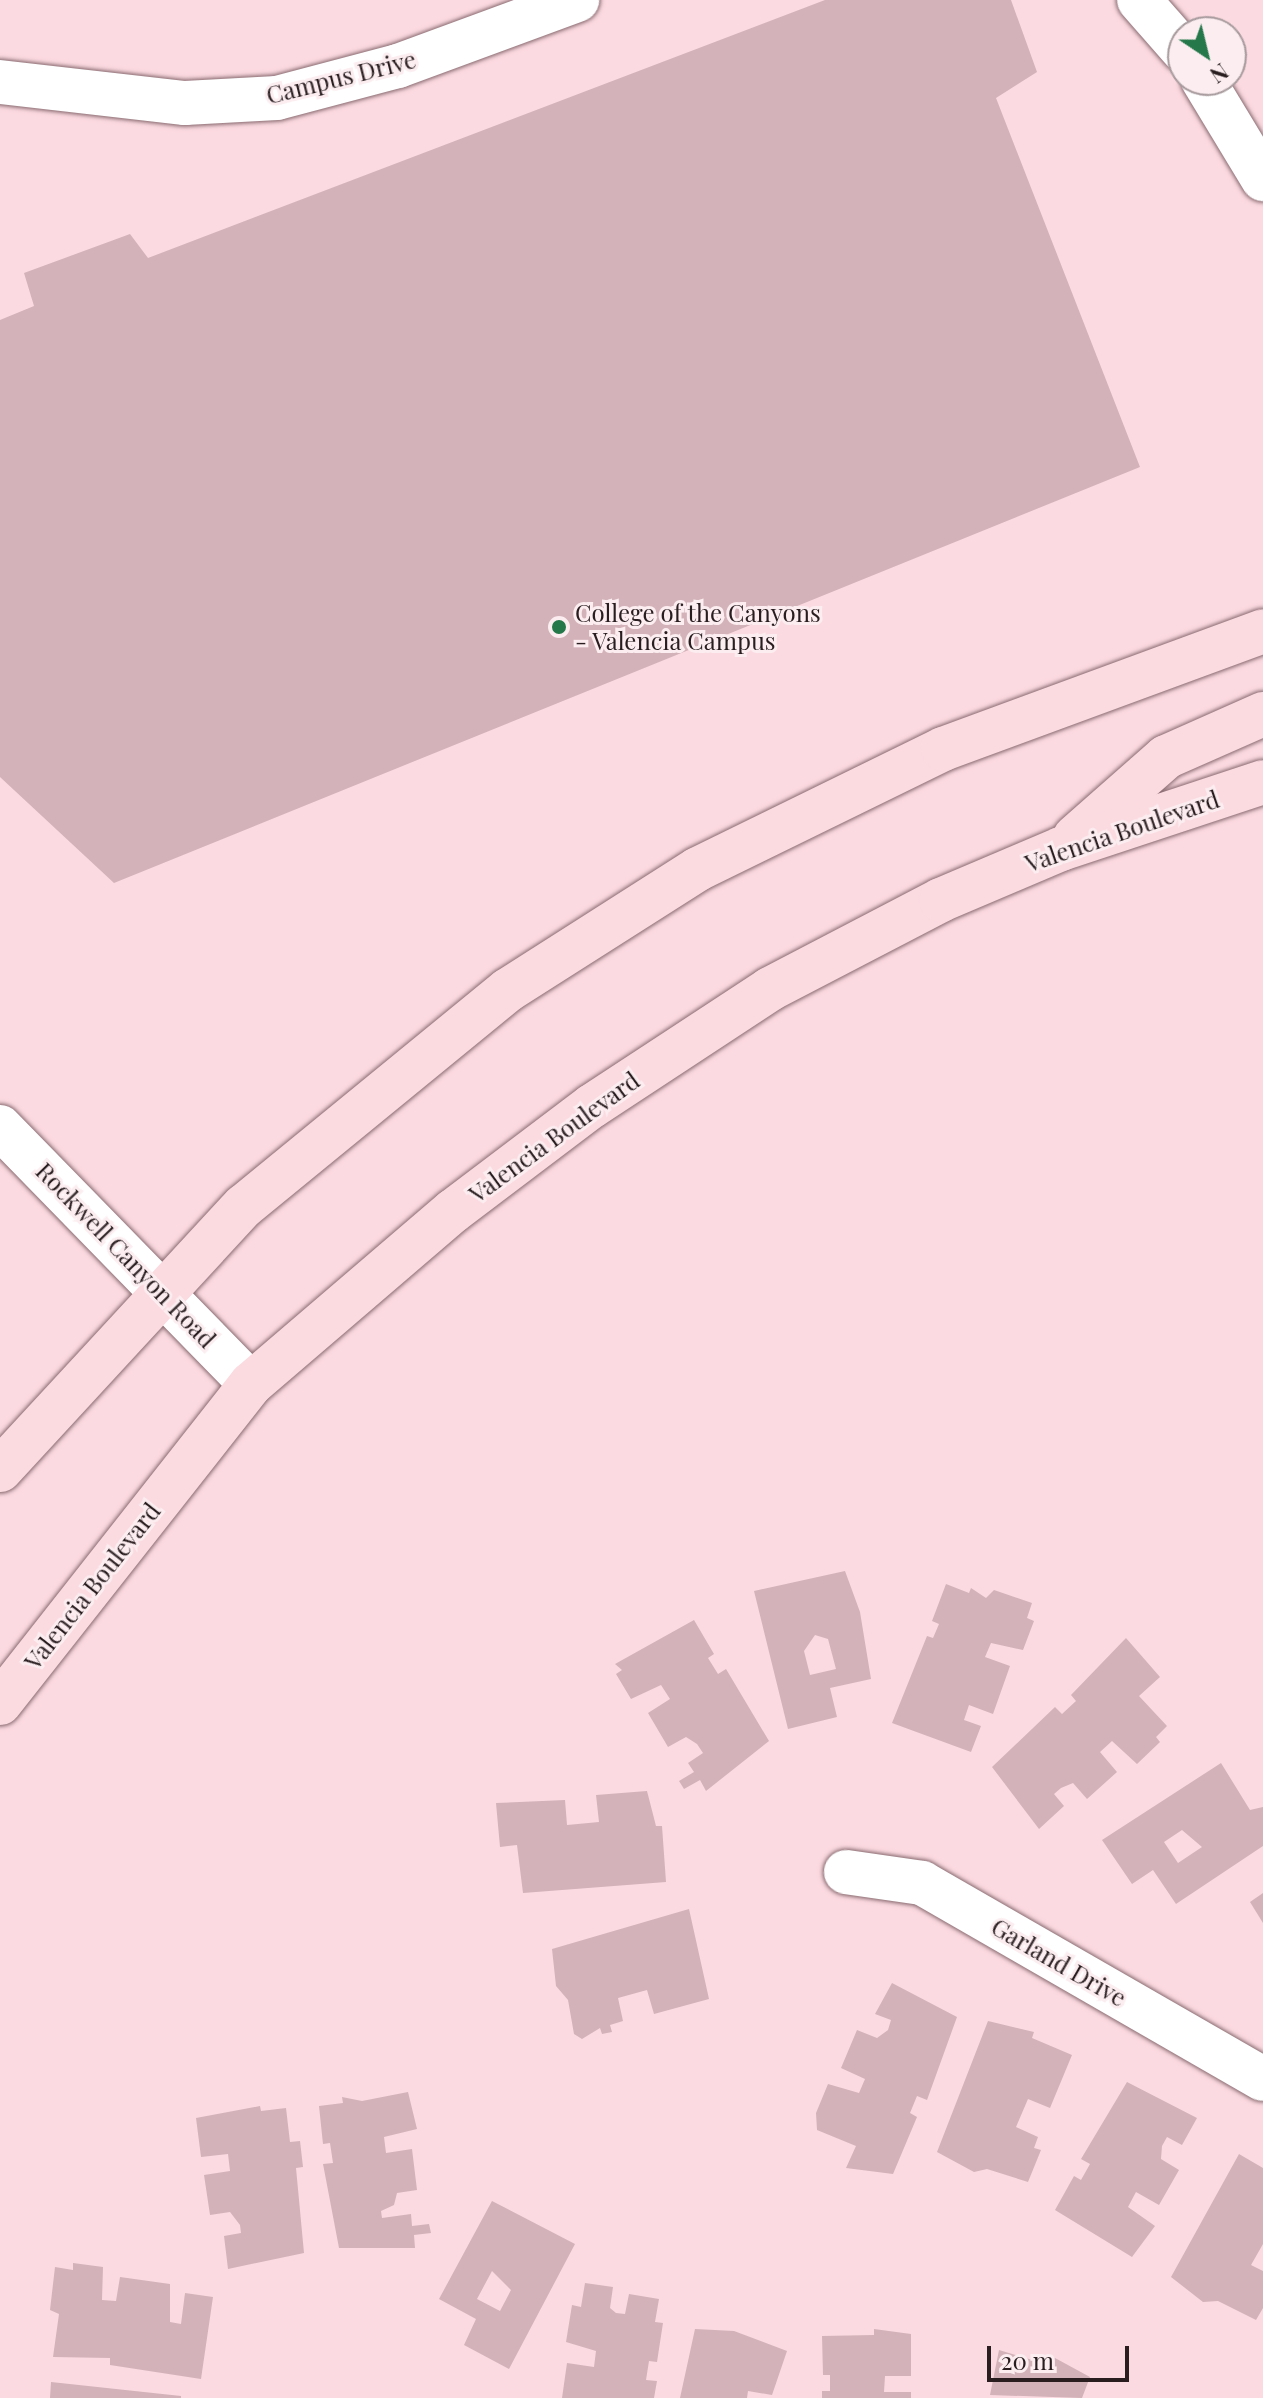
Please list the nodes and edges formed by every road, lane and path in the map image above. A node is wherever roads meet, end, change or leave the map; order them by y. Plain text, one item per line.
1 (577, 0) edge
2 (1139, 0) edge
3 (1167, 32) edge
4 (0, 82) edge
5 (1213, 96) edge
6 (1263, 179) edge
7 (1263, 631) edge
8 (1263, 714) edge
9 (1263, 782) edge
10 (1061, 849) junction
11 (0, 1127) edge
12 (162, 1290) junction
13 (251, 1384) junction
14 (0, 1470) edge
15 (0, 1703) edge
16 (846, 1872) dead end
17 (1263, 2079) edge

1 - 4 street, Campus Drive
2 - 3 street
5 - 6 street
7 - 12 main road
8 - 10 main road
9 - 10 main road, Valencia Boulevard
10 - 13 main road, Valencia Boulevard
11 - 12 street, Rockwell Canyon Road
12 - 13 street, Rockwell Canyon Road
12 - 14 main road
13 - 15 main road, Valencia Boulevard
16 - 17 street, Garland Drive

